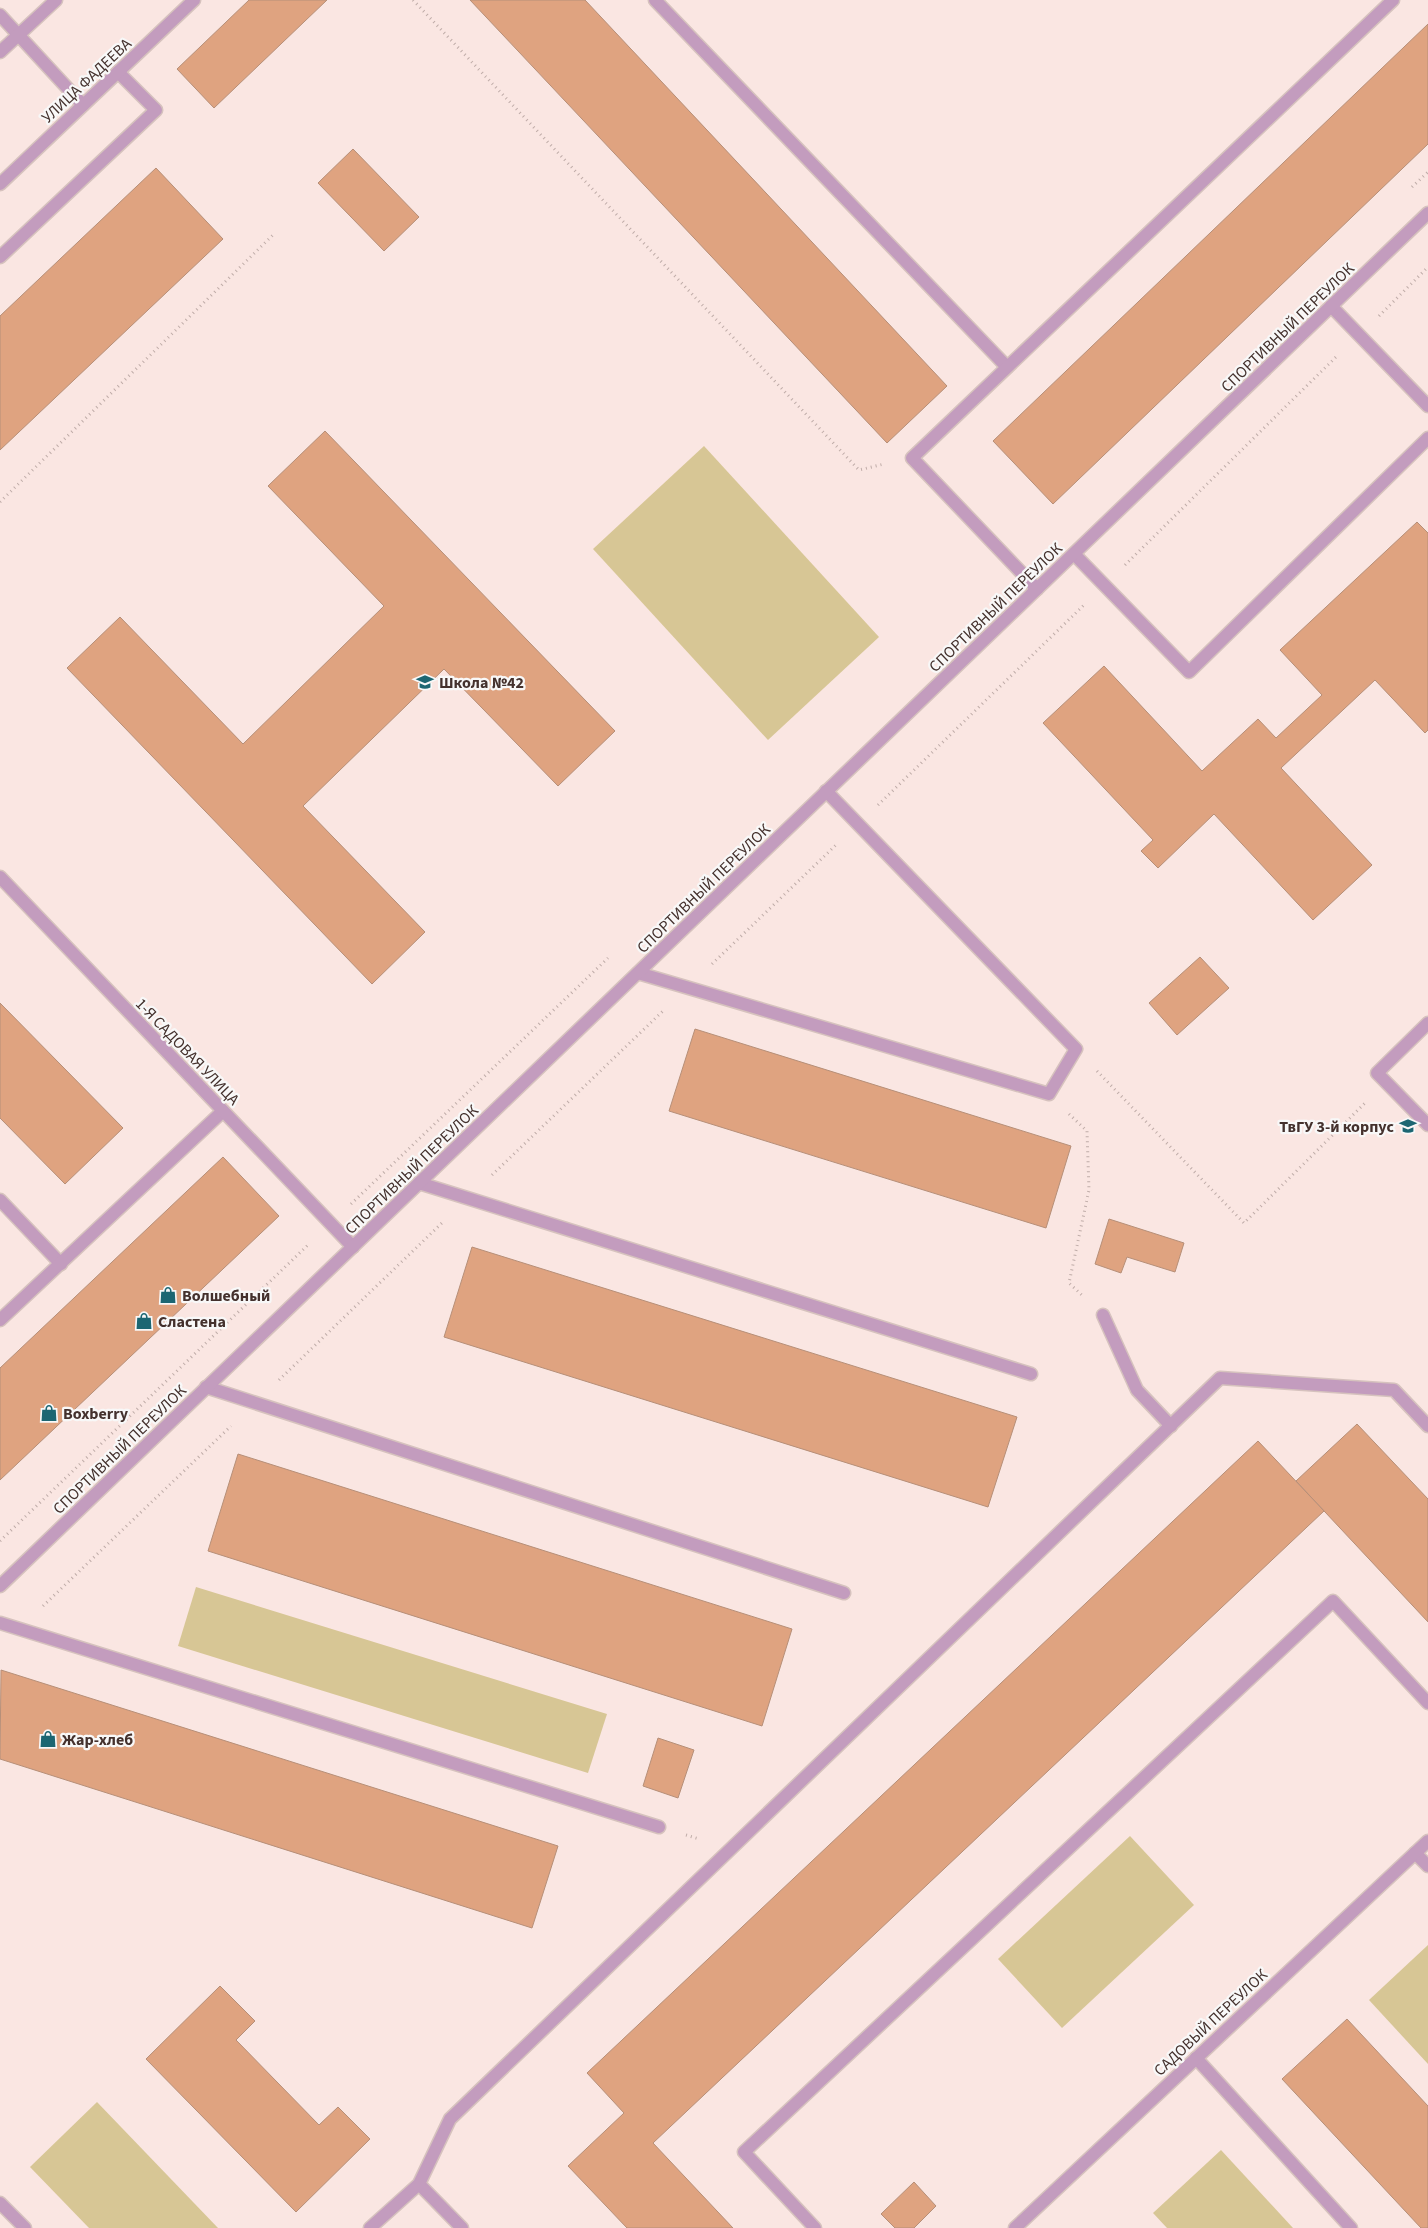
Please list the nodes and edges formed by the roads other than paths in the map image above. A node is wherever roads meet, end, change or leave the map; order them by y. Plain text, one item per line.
1 (56, 0) edge
2 (194, 0) edge
3 (654, 0) edge
4 (1393, 0) edge
5 (0, 15) edge
6 (18, 35) junction
7 (0, 52) edge
8 (118, 72) junction
9 (83, 105) junction
10 (0, 184) edge
11 (1428, 214) edge
12 (0, 257) edge
13 (1331, 306) junction
14 (1007, 367) junction
15 (1428, 406) edge
16 (1428, 438) edge
17 (1074, 554) junction
18 (1037, 590) junction
19 (826, 791) junction
20 (0, 877) edge
21 (638, 973) junction
22 (1428, 1023) edge
23 (223, 1111) junction
24 (1428, 1126) edge
25 (419, 1183) junction
26 (0, 1200) edge
27 (353, 1247) junction
28 (60, 1264) junction
29 (1103, 1315) road end
30 (0, 1320) edge
31 (1031, 1374) dead end
32 (206, 1387) junction
33 (1171, 1426) junction
34 (1428, 1426) edge
35 (0, 1586) edge
36 (844, 1593) dead end
37 (0, 1623) edge
38 (1428, 1703) edge
39 (659, 1827) road end
40 (1428, 1841) edge
41 (1415, 1853) junction
42 (1428, 1866) edge
43 (1196, 2058) junction
44 (419, 2184) junction
45 (0, 2203) edge
46 (25, 2228) edge
47 (370, 2228) edge
48 (462, 2228) edge
49 (815, 2228) edge
50 (1015, 2228) edge
51 (1352, 2228) edge

1 - 6 street
2 - 8 street, УЛИЦА ФАДЕЕВА
3 - 14 street
4 - 14 street
5 - 6 street
6 - 7 street
6 - 9 street
8 - 9 street, УЛИЦА ФАДЕЕВА
8 - 12 street
9 - 10 street, УЛИЦА ФАДЕЕВА
11 - 13 street, СПОРТИВНЫЙ ПЕРЕУЛОК
13 - 15 street
13 - 17 street, СПОРТИВНЫЙ ПЕРЕУЛОК
14 - 18 street
16 - 17 street
17 - 18 street, СПОРТИВНЫЙ ПЕРЕУЛОК
18 - 19 street, СПОРТИВНЫЙ ПЕРЕУЛОК
19 - 21 street, СПОРТИВНЫЙ ПЕРЕУЛОК
19 - 21 street
20 - 23 street, 1-Я САДОВАЯ УЛИЦА
21 - 25 street, СПОРТИВНЫЙ ПЕРЕУЛОК
22 - 24 street
23 - 27 street, 1-Я САДОВАЯ УЛИЦА
23 - 28 street
25 - 27 street, СПОРТИВНЫЙ ПЕРЕУЛОК
25 - 31 street
26 - 28 street
27 - 32 street, СПОРТИВНЫЙ ПЕРЕУЛОК
28 - 30 street
29 - 33 street
32 - 35 street, СПОРТИВНЫЙ ПЕРЕУЛОК
32 - 36 street
33 - 34 street
33 - 44 street
37 - 39 street
38 - 49 street
40 - 41 street, САДОВЫЙ ПЕРЕУЛОК
41 - 42 street
41 - 43 street, САДОВЫЙ ПЕРЕУЛОК
43 - 50 street, САДОВЫЙ ПЕРЕУЛОК
43 - 51 street
44 - 47 street
44 - 48 street
45 - 46 street

